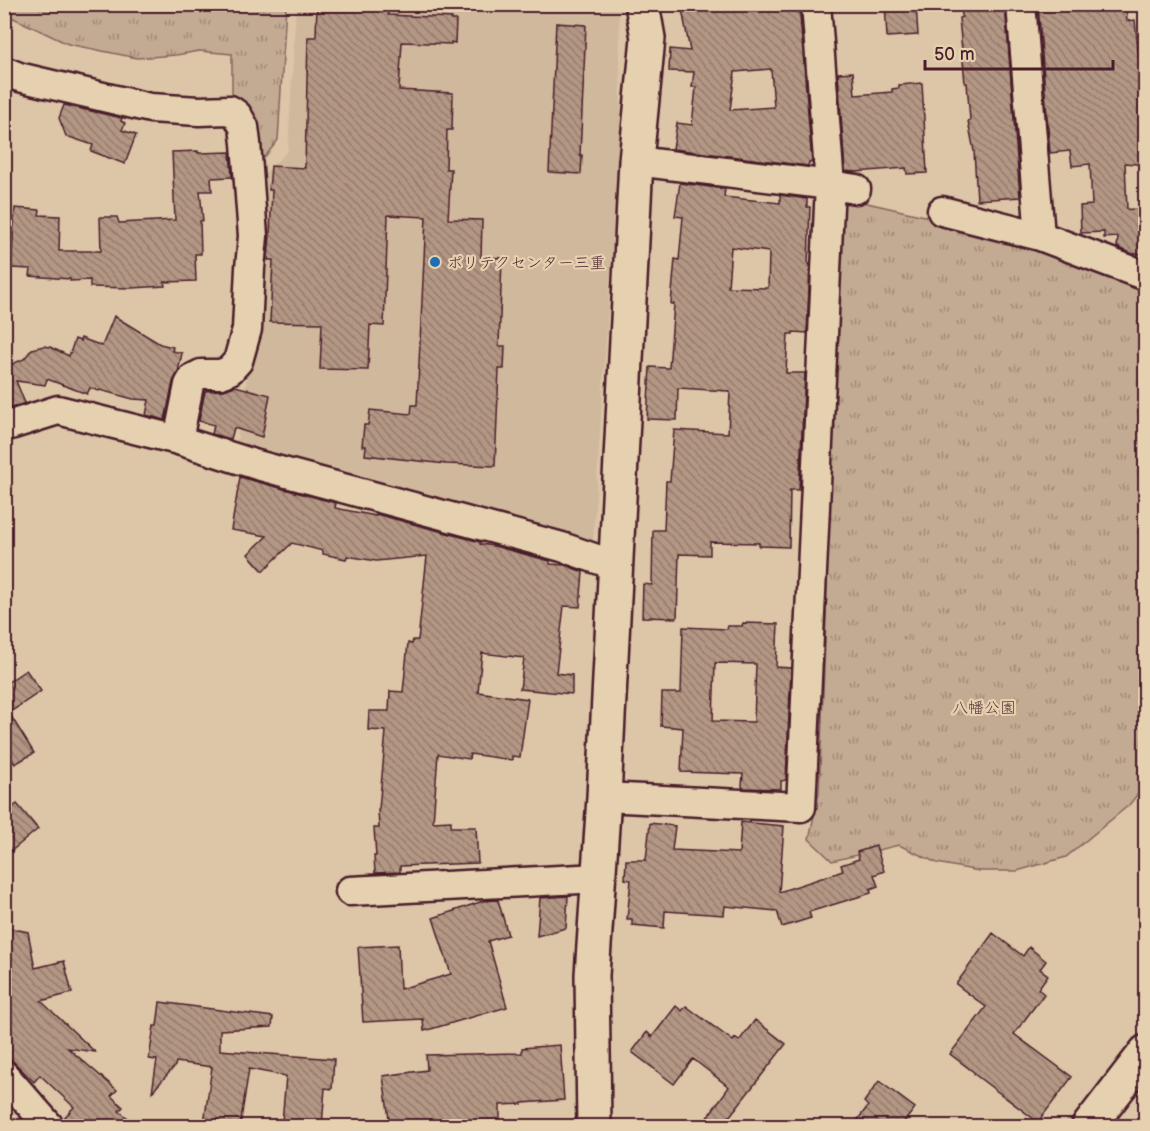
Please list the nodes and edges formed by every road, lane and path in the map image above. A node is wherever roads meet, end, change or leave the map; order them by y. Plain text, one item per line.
1 (642, 4) edge
2 (816, 4) edge
3 (1021, 4) edge
4 (4, 71) edge
5 (636, 161) junction
6 (843, 187) junction
7 (942, 211) dead end
8 (1040, 236) junction
9 (1146, 276) edge
10 (4, 427) edge
11 (178, 440) junction
12 (617, 566) junction
13 (604, 797) junction
14 (599, 878) junction
15 (350, 891) dead end
16 (1146, 1052) edge
17 (4, 1075) edge
18 (48, 1126) edge
19 (594, 1126) edge
20 (1089, 1126) edge

1 - 5 street
2 - 6 street
3 - 8 street
4 - 11 street
5 - 6 street
5 - 12 street
6 - 13 street
7 - 8 street
8 - 9 street
10 - 11 street
11 - 12 street
12 - 13 street
13 - 14 street
14 - 15 street
14 - 19 street
16 - 20 street
17 - 18 street

